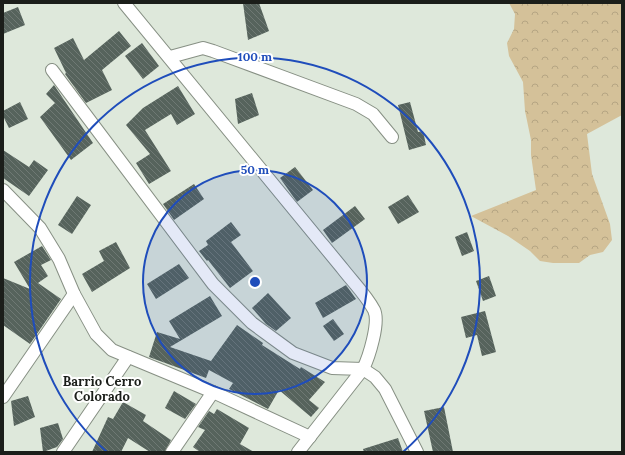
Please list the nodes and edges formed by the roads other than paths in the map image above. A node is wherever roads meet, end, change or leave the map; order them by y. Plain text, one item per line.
1 (124, 3) edge
2 (170, 57) junction
3 (52, 70) dead end
4 (392, 137) dead end
5 (3, 190) edge
6 (74, 294) junction
7 (128, 357) junction
8 (363, 369) junction
9 (213, 392) junction
10 (3, 397) edge
11 (310, 437) junction
12 (63, 452) edge
13 (172, 452) edge
14 (298, 452) edge
15 (417, 452) edge

1 - 2 street
2 - 4 street
2 - 8 street
3 - 8 street
5 - 6 street
6 - 7 street
6 - 10 street
7 - 9 street
7 - 12 street
8 - 11 street
8 - 15 street
9 - 11 street
9 - 13 street
11 - 14 street

